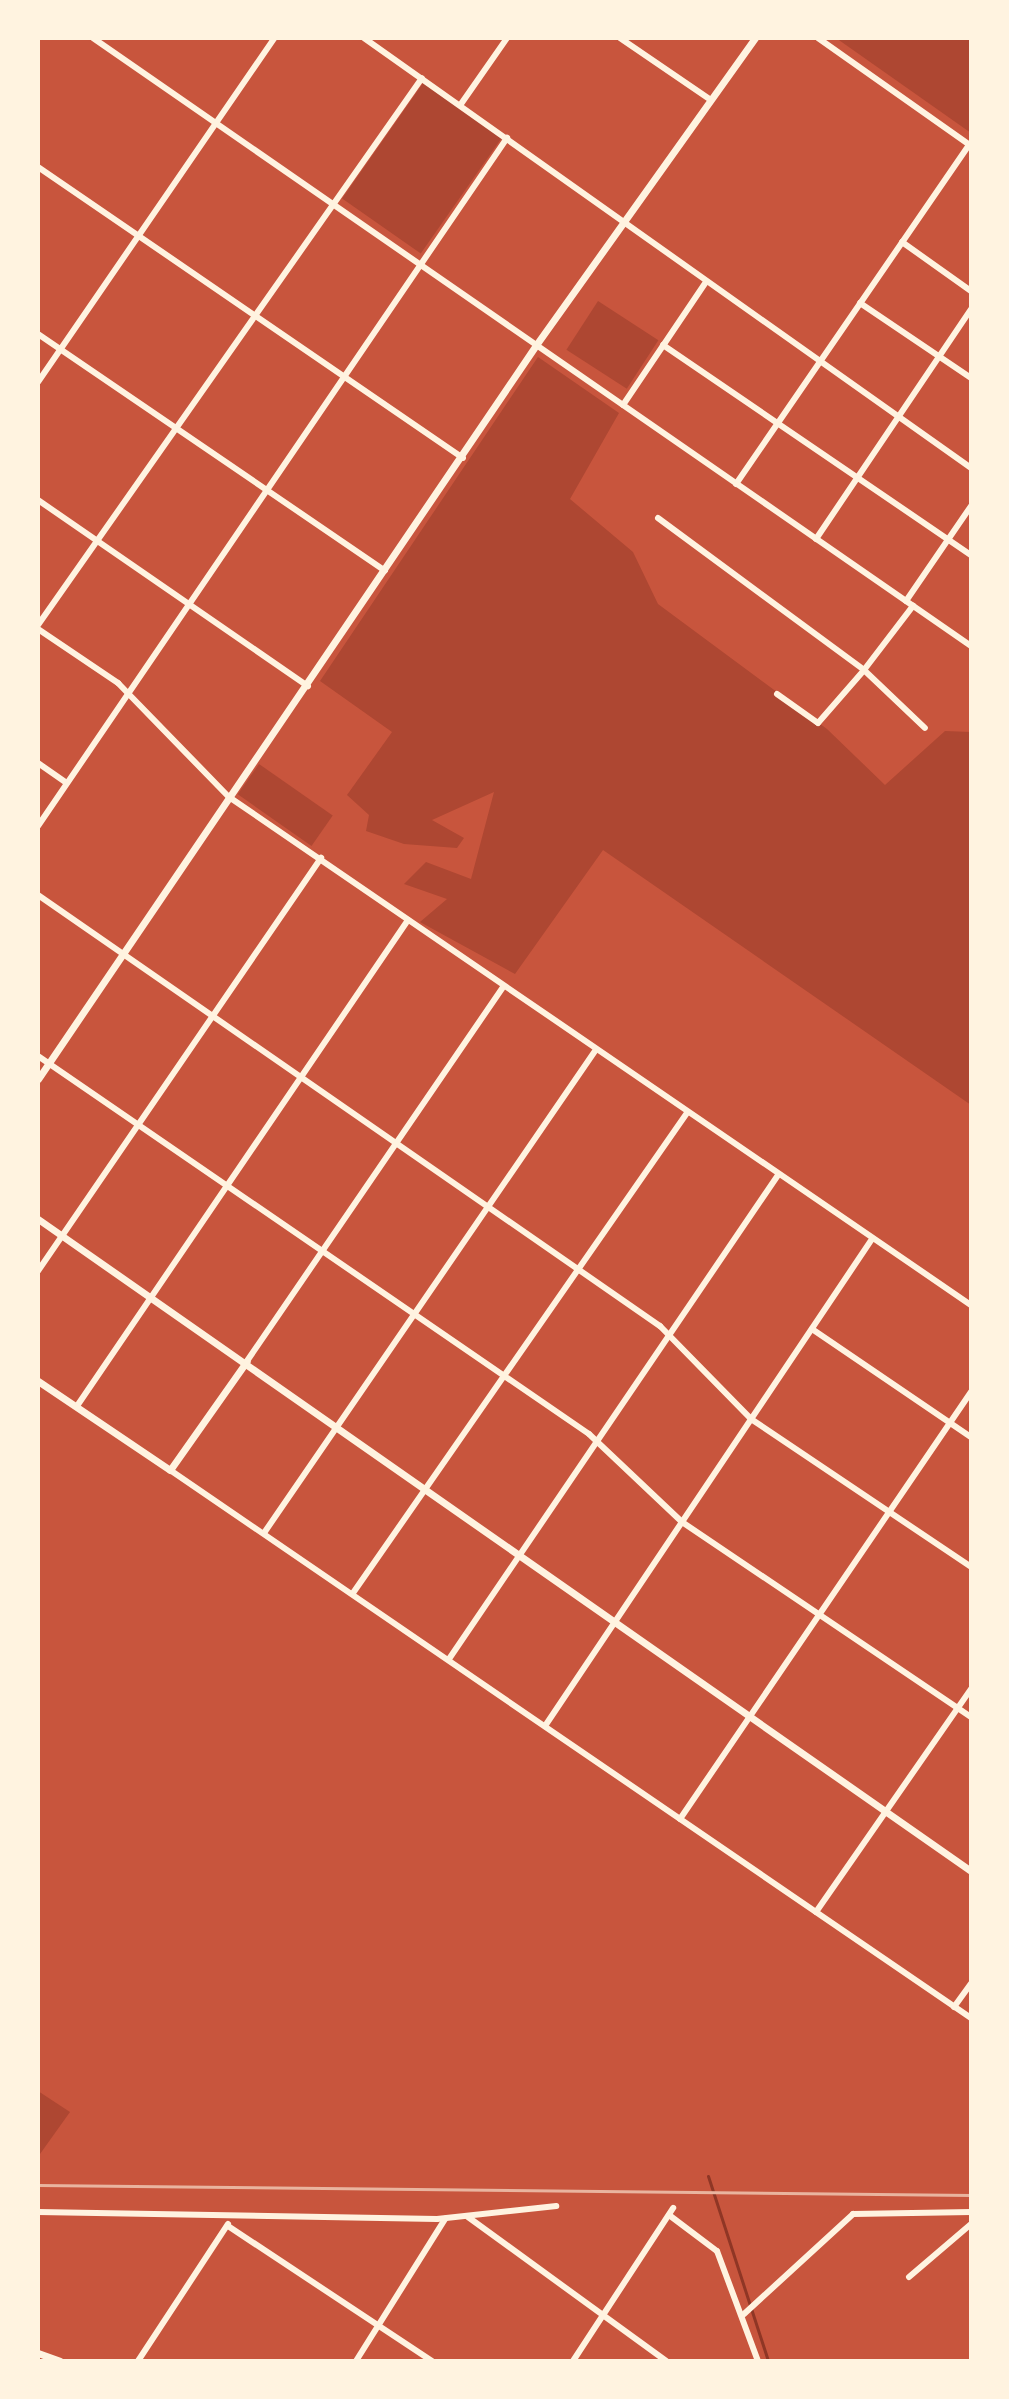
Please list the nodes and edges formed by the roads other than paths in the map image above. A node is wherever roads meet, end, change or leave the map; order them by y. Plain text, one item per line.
1 (93, 38) edge
2 (274, 38) edge
3 (364, 38) edge
4 (507, 38) edge
5 (620, 38) edge
6 (755, 38) edge
7 (818, 38) edge
8 (422, 78) junction
9 (711, 100) junction
10 (461, 104) junction
11 (216, 123) junction
12 (507, 138) junction
13 (970, 145) edge
14 (38, 167) edge
15 (334, 203) junction
16 (626, 221) junction
17 (137, 237) junction
18 (902, 242) junction
19 (424, 266) junction
20 (706, 282) junction
21 (971, 291) edge
22 (860, 303) junction
23 (971, 309) edge
24 (255, 316) junction
25 (38, 334) edge
26 (536, 345) junction
27 (663, 345) junction
28 (60, 349) junction
29 (938, 355) junction
30 (819, 363) junction
31 (971, 378) edge
32 (345, 379) junction
33 (38, 382) edge
34 (623, 405) junction
35 (898, 415) junction
36 (777, 423) junction
37 (175, 430) junction
38 (463, 458) junction
39 (971, 468) edge
40 (855, 476) junction
41 (736, 484) junction
42 (267, 493) junction
43 (38, 500) edge
44 (971, 506) edge
45 (658, 518) dead end
46 (816, 539) junction
47 (947, 539) junction
48 (97, 540) junction
49 (971, 555) edge
50 (385, 571) junction
51 (906, 601) junction
52 (190, 604) junction
53 (913, 606) junction
54 (38, 627) edge
55 (971, 646) edge
56 (864, 670) junction
57 (308, 686) junction
58 (129, 694) junction
59 (777, 694) dead end
60 (925, 728) dead end
61 (38, 763) edge
62 (67, 783) junction
63 (229, 797) junction
64 (38, 826) edge
65 (321, 858) junction
66 (38, 895) edge
67 (408, 920) junction
68 (124, 954) junction
69 (503, 987) junction
70 (213, 1015) junction
71 (595, 1051) junction
72 (38, 1056) edge
73 (49, 1063) junction
74 (302, 1077) junction
75 (38, 1079) edge
76 (687, 1113) junction
77 (137, 1125) junction
78 (395, 1141) junction
79 (778, 1175) junction
80 (227, 1186) junction
81 (488, 1206) junction
82 (38, 1219) edge
83 (62, 1235) junction
84 (872, 1239) junction
85 (322, 1250) junction
86 (578, 1268) junction
87 (38, 1271) edge
88 (152, 1297) junction
89 (971, 1305) edge
90 (414, 1314) junction
91 (812, 1329) junction
92 (670, 1333) junction
93 (247, 1361) junction
94 (505, 1374) junction
95 (38, 1381) edge
96 (971, 1392) edge
97 (77, 1406) junction
98 (751, 1419) junction
99 (950, 1422) junction
100 (340, 1424) junction
101 (971, 1437) edge
102 (597, 1441) junction
103 (170, 1470) junction
104 (428, 1486) junction
105 (890, 1512) junction
106 (682, 1522) junction
107 (264, 1533) junction
108 (521, 1554) junction
109 (971, 1567) edge
110 (353, 1593) junction
111 (819, 1615) junction
112 (613, 1622) junction
113 (449, 1659) junction
114 (971, 1689) edge
115 (958, 1708) junction
116 (971, 1717) edge
117 (750, 1718) junction
118 (545, 1726) junction
119 (886, 1814) junction
120 (680, 1819) junction
121 (971, 1871) edge
122 (816, 1912) junction
123 (971, 1984) edge
124 (954, 2007) junction
125 (971, 2018) edge
126 (556, 2206) dead end
127 (38, 2212) edge
128 (971, 2212) edge
129 (229, 2217) junction
130 (468, 2217) junction
131 (445, 2219) junction
132 (971, 2224) edge
133 (228, 2226) junction
134 (909, 2277) dead end
135 (746, 2313) junction
136 (603, 2316) junction
137 (379, 2325) junction
138 (38, 2353) edge
139 (60, 2361) edge
140 (138, 2361) edge
141 (356, 2361) edge
142 (432, 2361) edge
143 (573, 2361) edge
144 (666, 2361) edge
145 (758, 2361) edge

1 - 11 street
2 - 11 street
3 - 8 street
4 - 10 street
5 - 9 street
6 - 9 street
7 - 13 street
8 - 10 street
8 - 15 street
9 - 16 street
10 - 12 street
11 - 15 street
11 - 17 street
12 - 16 street
12 - 19 street
13 - 18 street
14 - 17 street
15 - 19 street
15 - 24 street
16 - 20 street
16 - 26 street
17 - 24 street
17 - 28 street
18 - 21 street
18 - 22 street
19 - 26 street
19 - 32 street
20 - 27 street
20 - 30 street
22 - 29 street
22 - 30 street
23 - 29 street
24 - 32 street
24 - 37 street
25 - 28 street
26 - 34 street
26 - 38 street
27 - 34 street
27 - 36 street
28 - 33 street
28 - 37 street
29 - 31 street
29 - 35 street
30 - 35 street
30 - 36 street
32 - 38 street
32 - 42 street
34 - 41 street
35 - 39 street
35 - 40 street
36 - 40 street
36 - 41 street
37 - 42 street
37 - 48 street
38 - 50 street
40 - 46 street
40 - 47 street
41 - 46 street
42 - 50 street
42 - 52 street
43 - 48 street
44 - 47 street
45 - 56 street
46 - 51 street
47 - 49 street
47 - 51 street
48 - 52 street
48 - 54 street
50 - 57 street
51 - 53 street
52 - 57 street
52 - 58 street
53 - 55 street
53 - 56 street
54 - 58 street
56 - 59 street
56 - 60 street
57 - 63 street
58 - 62 street
58 - 63 street
61 - 62 street
62 - 64 street
63 - 65 street
63 - 68 street
65 - 67 street
65 - 70 street
66 - 68 street
67 - 69 street
67 - 74 street
68 - 70 street
68 - 73 street
69 - 71 street
69 - 78 street
70 - 74 street
70 - 77 street
71 - 76 street
71 - 81 street
72 - 73 street
73 - 75 street
73 - 77 street
74 - 78 street
74 - 80 street
76 - 79 street
76 - 86 street
77 - 80 street
77 - 83 street
78 - 81 street
78 - 85 street
79 - 84 street
79 - 92 street
80 - 85 street
80 - 88 street
81 - 86 street
81 - 90 street
82 - 83 street
83 - 87 street
83 - 88 street
84 - 89 street
84 - 91 street
85 - 90 street
85 - 93 street
86 - 92 street
86 - 94 street
88 - 93 street
88 - 97 street
90 - 94 street
90 - 100 street
91 - 98 street
91 - 99 street
92 - 98 street
92 - 102 street
93 - 100 street
93 - 103 street
94 - 102 street
94 - 104 street
95 - 97 street
96 - 99 street
97 - 103 street
98 - 105 street
98 - 106 street
99 - 101 street
99 - 105 street
100 - 104 street
100 - 107 street
102 - 106 street
102 - 108 street
103 - 107 street
104 - 108 street
104 - 110 street
105 - 109 street
105 - 111 street
106 - 111 street
106 - 112 street
107 - 110 street
108 - 112 street
108 - 113 street
110 - 113 street
111 - 115 street
111 - 117 street
112 - 117 street
112 - 118 street
113 - 118 street
114 - 115 street
115 - 116 street
115 - 119 street
117 - 119 street
117 - 120 street
118 - 120 street
119 - 121 street
119 - 122 street
120 - 122 street
122 - 124 street
123 - 124 street
124 - 125 street
126 - 130 street
127 - 129 street
128 - 135 street
129 - 131 street
129 - 133 street
130 - 131 street
130 - 136 street
131 - 137 street
132 - 134 street
133 - 137 street
133 - 140 street
135 - 136 street
135 - 145 street
136 - 143 street
136 - 144 street
137 - 141 street
137 - 142 street
138 - 139 street

